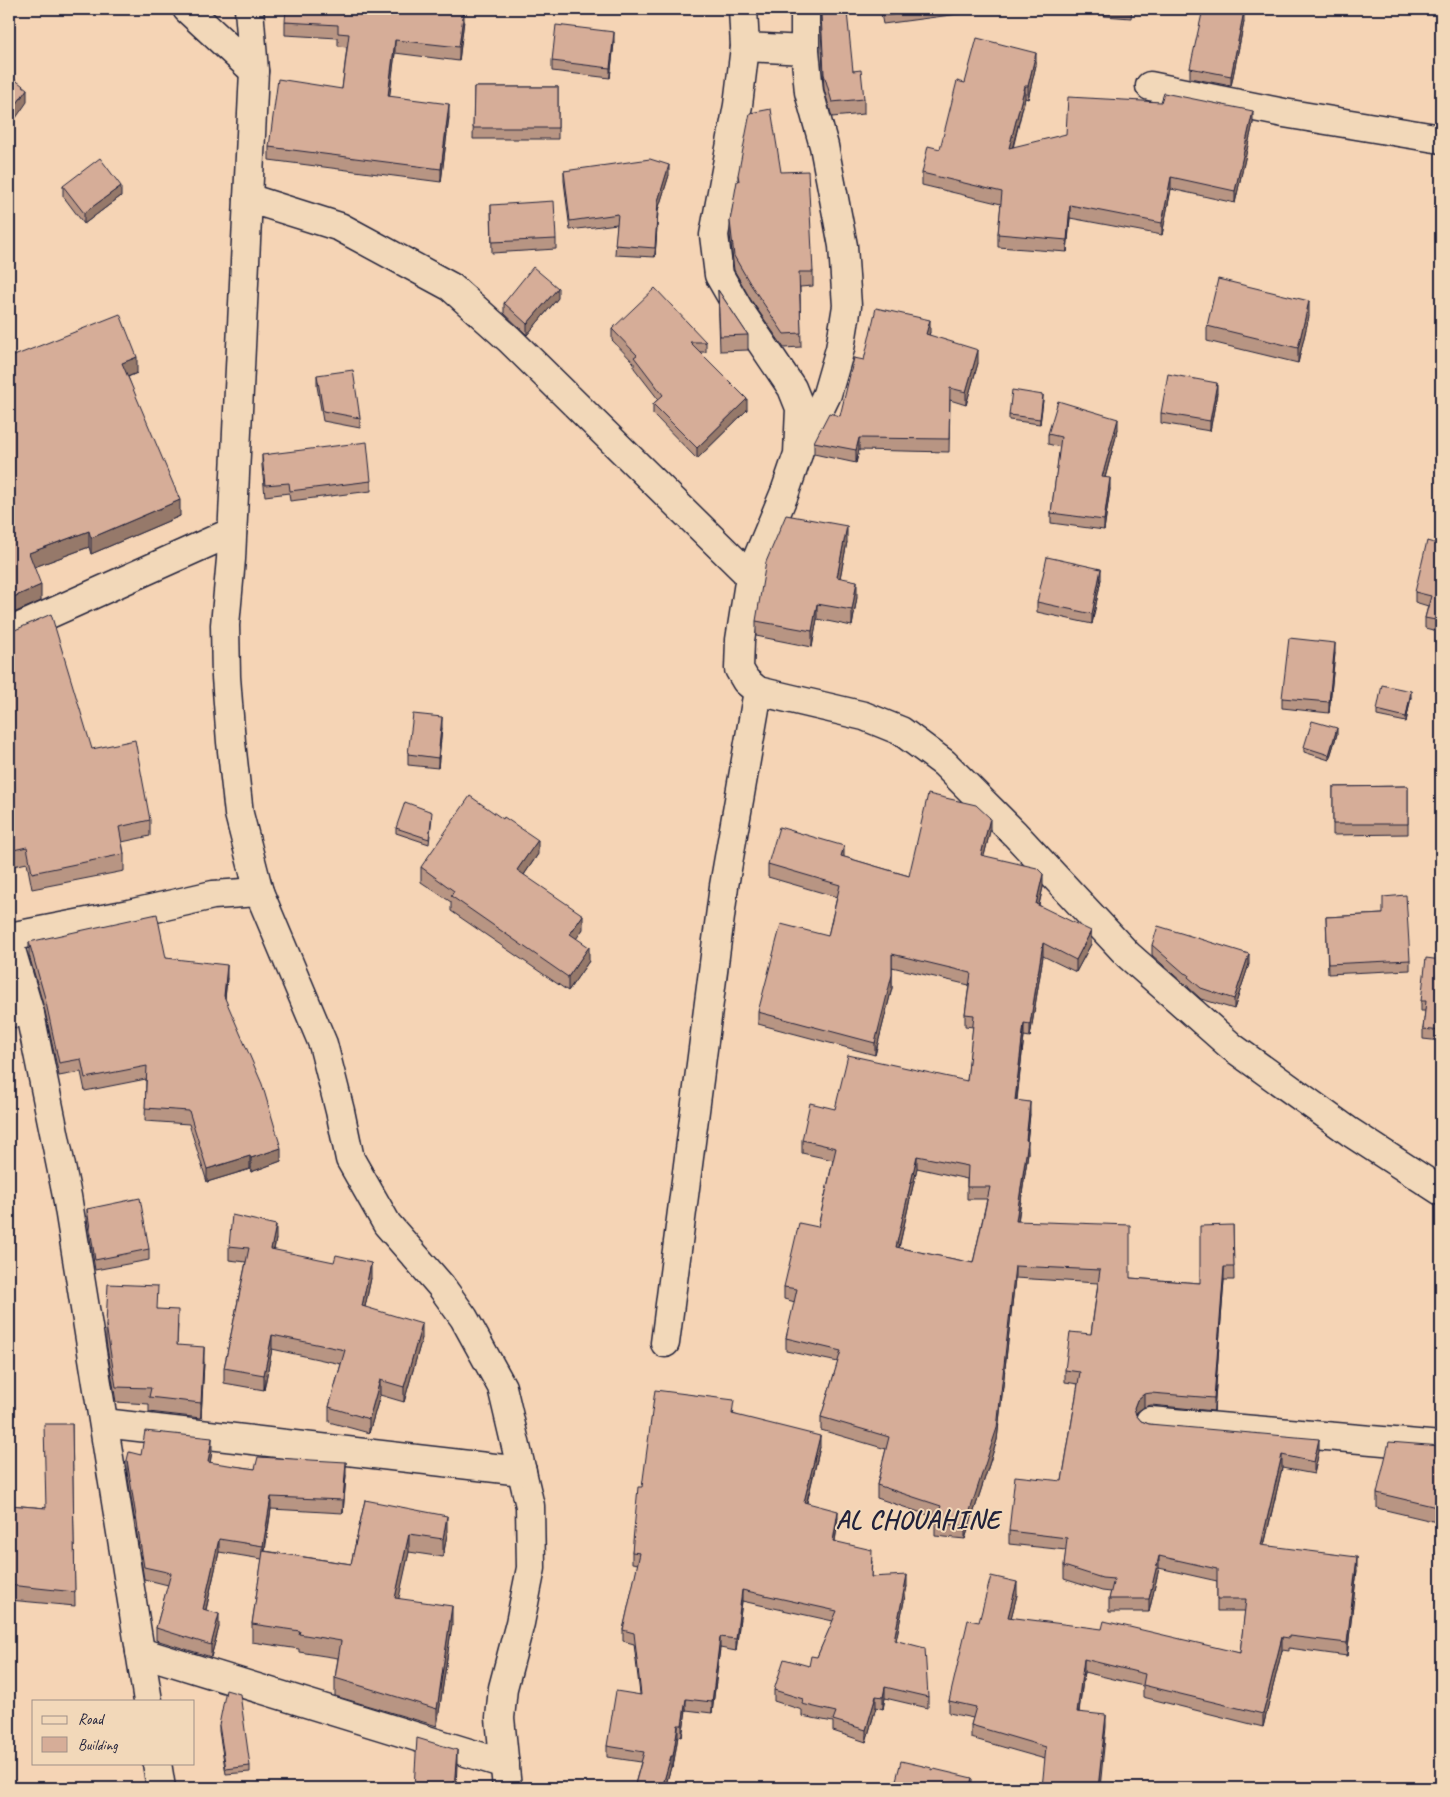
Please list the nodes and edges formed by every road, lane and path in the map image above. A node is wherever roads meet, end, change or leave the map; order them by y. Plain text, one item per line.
1 (187, 9) edge
2 (249, 9) edge
3 (743, 9) edge
4 (805, 9) edge
5 (745, 47) junction
6 (805, 50) junction
7 (254, 71) junction
8 (1150, 86) dead end
9 (1441, 139) edge
10 (248, 198) junction
11 (798, 454) junction
12 (232, 532) junction
13 (750, 576) junction
14 (9, 632) edge
15 (758, 691) junction
16 (259, 892) junction
17 (9, 937) edge
18 (9, 943) edge
19 (19, 1013) edge
20 (1441, 1191) edge
21 (665, 1343) dead end
22 (1150, 1421) dead end
23 (104, 1423) junction
24 (1441, 1446) edge
25 (522, 1471) junction
26 (140, 1652) junction
27 (148, 1700) edge
28 (157, 1764) edge
29 (506, 1776) edge
30 (161, 1788) edge

1 - 7 street
2 - 7 street
3 - 5 street
4 - 6 street
5 - 6 street
5 - 11 street
6 - 11 street
7 - 10 street
8 - 9 street
10 - 12 street
10 - 13 street
11 - 13 street
12 - 14 street
12 - 16 street
13 - 15 street
15 - 20 street
15 - 21 street
16 - 17 street
16 - 25 street
18 - 19 street
19 - 23 street
22 - 24 street
23 - 25 street
23 - 26 street
25 - 29 street
26 - 27 street
26 - 29 street
28 - 30 street

